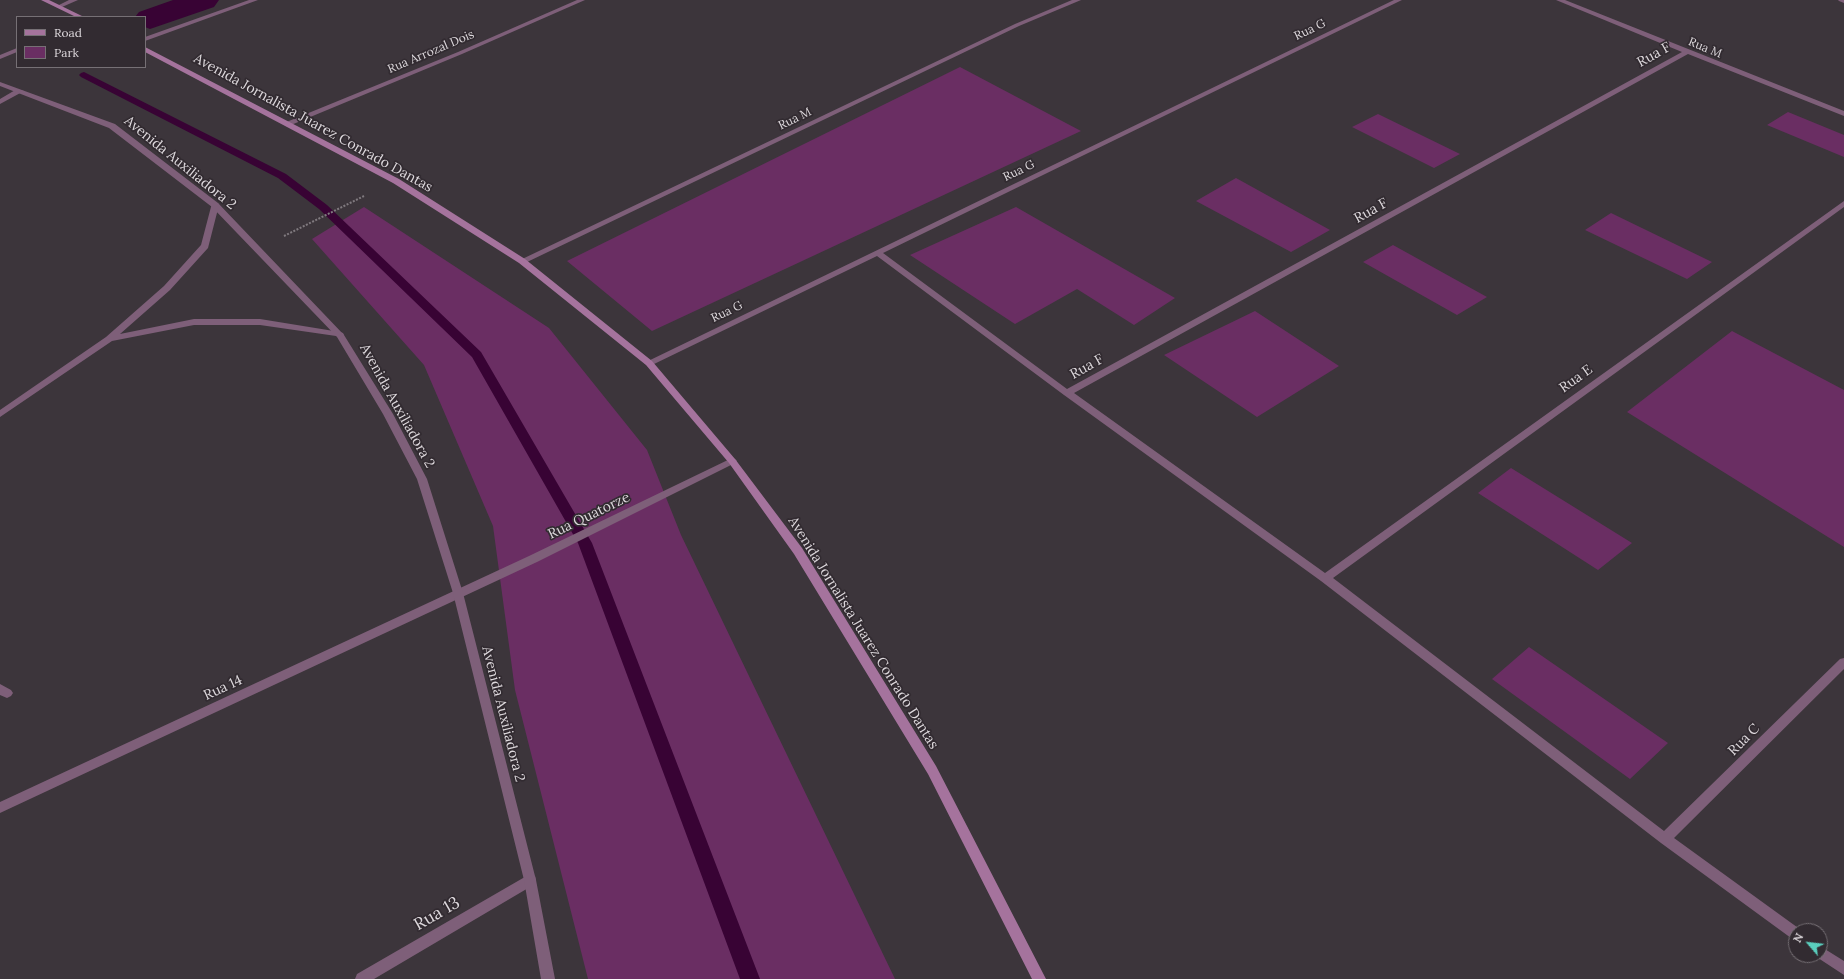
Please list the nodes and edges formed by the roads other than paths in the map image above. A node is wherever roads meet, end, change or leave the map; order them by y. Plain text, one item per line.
1 (44, 0) edge
2 (75, 0) edge
3 (255, 0) edge
4 (582, 0) edge
5 (1078, 0) edge
6 (1398, 0) edge
7 (1559, 0) edge
8 (1841, 0) edge
9 (1844, 1) edge
10 (60, 6) junction
11 (79, 16) edge
12 (146, 39) edge
13 (16, 50) edge
14 (146, 50) edge
15 (1686, 52) junction
16 (0, 57) edge
17 (0, 84) edge
18 (20, 91) junction
19 (0, 102) edge
20 (1844, 114) edge
21 (288, 123) junction
22 (1844, 203) edge
23 (214, 205) junction
24 (878, 253) junction
25 (522, 261) junction
26 (340, 336) junction
27 (109, 339) junction
28 (649, 363) junction
29 (1067, 393) junction
30 (0, 414) edge
31 (732, 461) junction
32 (1325, 578) junction
33 (458, 593) junction
34 (1844, 662) edge
35 (0, 808) edge
36 (1665, 839) junction
37 (530, 880) junction
38 (1788, 928) edge
39 (1828, 958) edge
40 (1844, 969) edge
41 (362, 979) edge
42 (548, 979) edge
43 (1039, 979) edge

1 - 10 main road
2 - 10 street
3 - 12 street
4 - 21 street, Rua Arrozal Dois
5 - 25 street, Rua M
6 - 24 street, Rua G
7 - 15 street, Rua M
8 - 9 street
10 - 11 main road
13 - 16 street
14 - 21 main road, Avenida Jornalista Juarez Conrado Dantas
15 - 20 street, Rua M
15 - 29 street, Rua F
17 - 18 street, Avenida Auxiliadora 2
18 - 19 street
18 - 23 street, Avenida Auxiliadora 2
21 - 25 main road, Avenida Jornalista Juarez Conrado Dantas
22 - 32 street, Rua E
23 - 26 street, Avenida Auxiliadora 2
23 - 27 street
24 - 28 street, Rua G
24 - 29 street
25 - 28 main road, Avenida Jornalista Juarez Conrado Dantas
26 - 27 street
26 - 33 street, Avenida Auxiliadora 2
27 - 30 street
28 - 31 main road, Avenida Jornalista Juarez Conrado Dantas
29 - 32 street
31 - 33 street, Rua Quatorze
31 - 43 main road, Avenida Jornalista Juarez Conrado Dantas
32 - 36 street
33 - 35 street, Rua 14
33 - 37 street, Avenida Auxiliadora 2
34 - 36 street, Rua C
36 - 38 street
37 - 41 street, Rua 13
37 - 42 street, Avenida Auxiliadora 2
39 - 40 street

